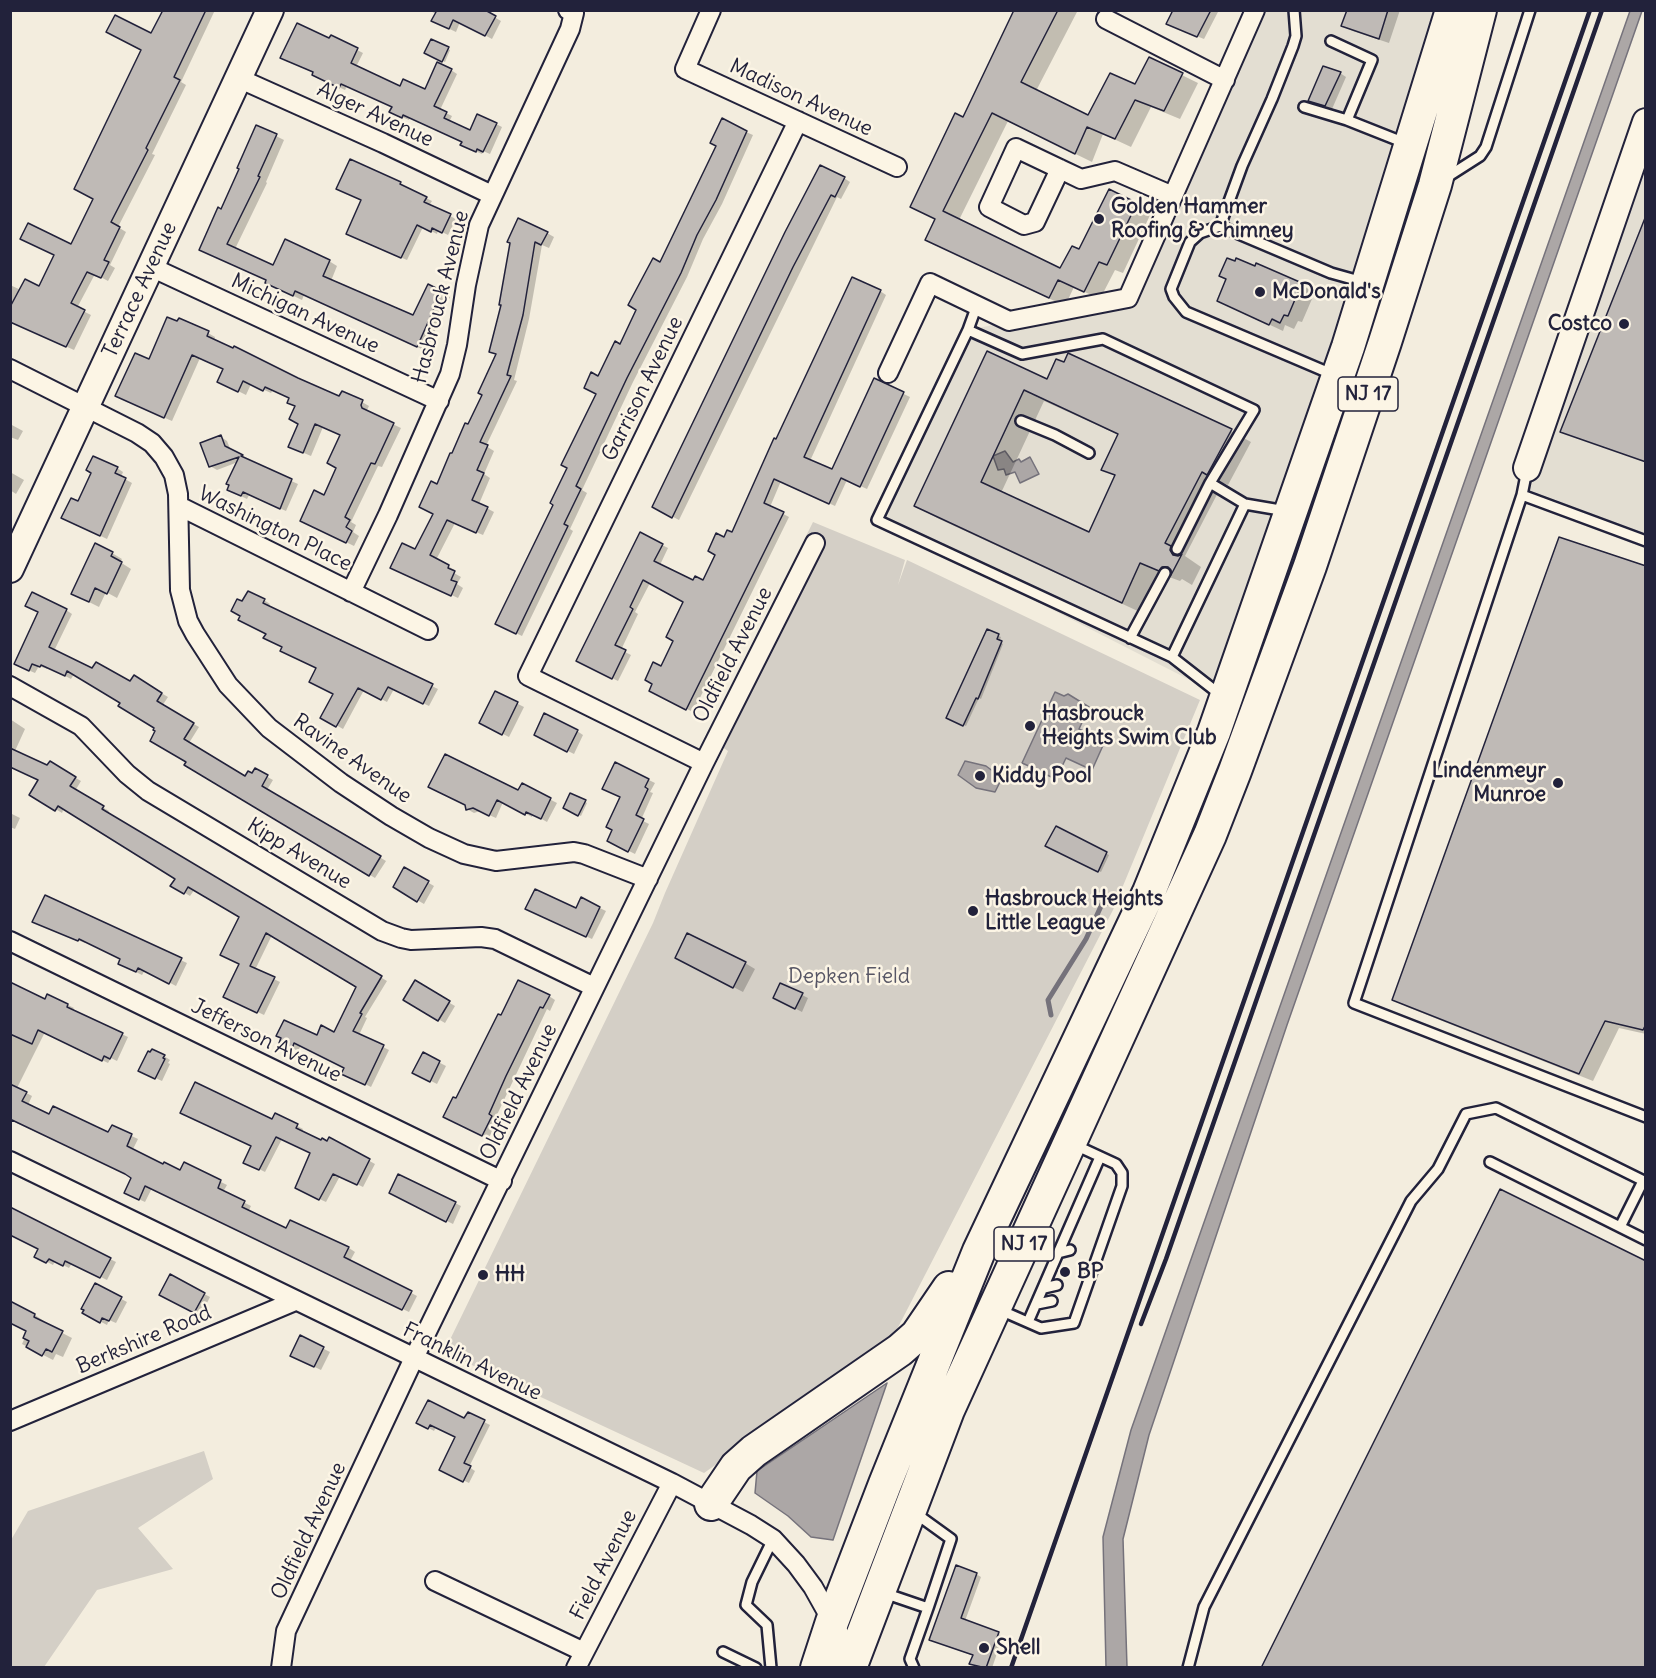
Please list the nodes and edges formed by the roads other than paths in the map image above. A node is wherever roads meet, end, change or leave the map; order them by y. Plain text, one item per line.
1 (270, 10) edge
2 (711, 10) edge
3 (1256, 10) edge
4 (1294, 10) edge
5 (1452, 10) edge
6 (1480, 10) edge
7 (1530, 10) edge
8 (571, 12) edge
9 (1106, 19) dead end
10 (1331, 41) dead end
11 (238, 78) junction
12 (1225, 80) junction
13 (1304, 107) dead end
14 (1347, 120) junction
15 (798, 121) junction
16 (1646, 122) edge
17 (1410, 145) junction
18 (897, 167) dead end
19 (1060, 169) dead end
20 (1435, 185) junction
21 (492, 195) junction
22 (1173, 196) junction
23 (1220, 226) junction
24 (151, 267) junction
25 (1368, 284) junction
26 (978, 306) junction
27 (968, 330) junction
28 (10, 369) edge
29 (888, 373) dead end
30 (1338, 377) junction
31 (439, 401) junction
32 (85, 407) junction
33 (1021, 421) dead end
34 (1089, 453) dead end
35 (1527, 468) joint
36 (1210, 483) junction
37 (1522, 495) junction
38 (1245, 504) junction
39 (179, 506) junction
40 (1292, 512) junction
41 (1646, 541) edge
42 (815, 543) dead end
43 (1177, 549) dead end
44 (10, 569) edge
45 (1165, 573) dead end
46 (351, 592) junction
47 (429, 630) dead end
48 (1130, 638) junction
49 (1172, 657) junction
50 (10, 686) edge
51 (1227, 699) junction
52 (704, 763) junction
53 (648, 879) junction
54 (10, 941) edge
55 (594, 987) junction
56 (1646, 1117) edge
57 (1070, 1142) junction
58 (1100, 1156) junction
59 (10, 1161) edge
60 (1490, 1162) dead end
61 (502, 1181) junction
62 (1644, 1182) edge
63 (1620, 1227) junction
64 (1078, 1231) dead end
65 (1067, 1233) junction
66 (1646, 1240) edge
67 (979, 1251) junction
68 (1071, 1251) dead end
69 (1058, 1253) junction
70 (1058, 1285) dead end
71 (1044, 1288) junction
72 (1083, 1296) junction
73 (1071, 1298) dead end
74 (295, 1301) junction
75 (1052, 1301) dead end
76 (1036, 1304) junction
77 (995, 1308) junction
78 (1029, 1322) junction
79 (414, 1358) junction
80 (10, 1421) edge
81 (672, 1484) junction
82 (711, 1504) junction
83 (910, 1510) junction
84 (773, 1539) junction
85 (435, 1581) dead end
86 (879, 1591) junction
87 (928, 1608) junction
88 (832, 1622) junction
89 (723, 1652) dead end
90 (580, 1660) edge
91 (854, 1665) edge
92 (281, 1668) edge
93 (756, 1668) edge
94 (771, 1668) edge
95 (817, 1668) edge
96 (914, 1668) edge
97 (1188, 1668) edge

1 - 11 main road, Terrace Avenue
2 - 15 street, Madison Avenue
3 - 12 street
4 - 23 lane
5 - 17 highway, NJ 17
6 - 20 highway, NJ 17
7 - 20 lane
8 - 21 street, Hasbrouck Avenue
9 - 12 street
10 - 14 lane
11 - 21 street, Alger Avenue
11 - 24 main road, Terrace Avenue
12 - 22 street
13 - 14 lane
14 - 17 lane
15 - 18 street, Madison Avenue
15 - 52 street, Garrison Avenue
16 - 35 main road
17 - 25 highway, NJ 17
19 - 22 street
20 - 57 highway, NJ 17
21 - 31 street, Hasbrouck Avenue
22 - 26 street
23 - 25 lane
23 - 30 lane
24 - 31 street, Michigan Avenue
24 - 32 main road, Terrace Avenue
25 - 30 highway, NJ 17
26 - 27 lane
26 - 29 street
27 - 36 lane
27 - 48 lane
28 - 32 street, Washington Place
30 - 40 highway, NJ 17
31 - 46 street, Hasbrouck Avenue
32 - 39 street, Washington Place
32 - 44 main road, Terrace Avenue
33 - 34 lane
35 - 37 lane
36 - 38 lane
36 - 43 lane
37 - 41 lane
37 - 56 lane
38 - 40 lane
38 - 49 lane
39 - 46 street, Washington Place
39 - 53 street, Ravine Avenue
40 - 51 highway, NJ 17
42 - 52 street, Oldfield Avenue
45 - 48 lane
46 - 47 street, Washington Place
48 - 49 lane
49 - 51 lane
50 - 55 street, Kipp Avenue
51 - 67 highway, NJ 17
52 - 53 street, Oldfield Avenue
53 - 55 street, Oldfield Avenue
54 - 61 street, Jefferson Avenue
55 - 61 street, Oldfield Avenue
57 - 58 lane
57 - 77 highway, NJ 17
58 - 65 lane
58 - 72 lane
59 - 74 street, Franklin Avenue
60 - 63 lane
61 - 79 street, Oldfield Avenue
62 - 63 lane
62 - 97 lane
63 - 66 lane
64 - 65 lane
65 - 69 lane
67 - 82 highway
67 - 88 highway, NJ 17
68 - 69 lane
69 - 71 lane
70 - 71 lane
71 - 76 lane
72 - 73 lane
72 - 78 lane
74 - 79 street, Franklin Avenue
74 - 80 street, Berkshire Road
75 - 76 lane
76 - 78 lane
77 - 78 lane
77 - 83 highway, NJ 17
79 - 81 street, Franklin Avenue
79 - 92 street, Oldfield Avenue
81 - 82 street, Franklin Avenue
81 - 90 street, Field Avenue
82 - 84 street, Franklin Avenue
83 - 86 highway, NJ 17
83 - 87 lane
84 - 88 street, Franklin Avenue
84 - 94 lane
85 - 90 street
86 - 87 lane
86 - 91 highway, NJ 17
87 - 96 lane
88 - 91 street, Franklin Avenue
88 - 95 highway, NJ 17
89 - 93 lane

